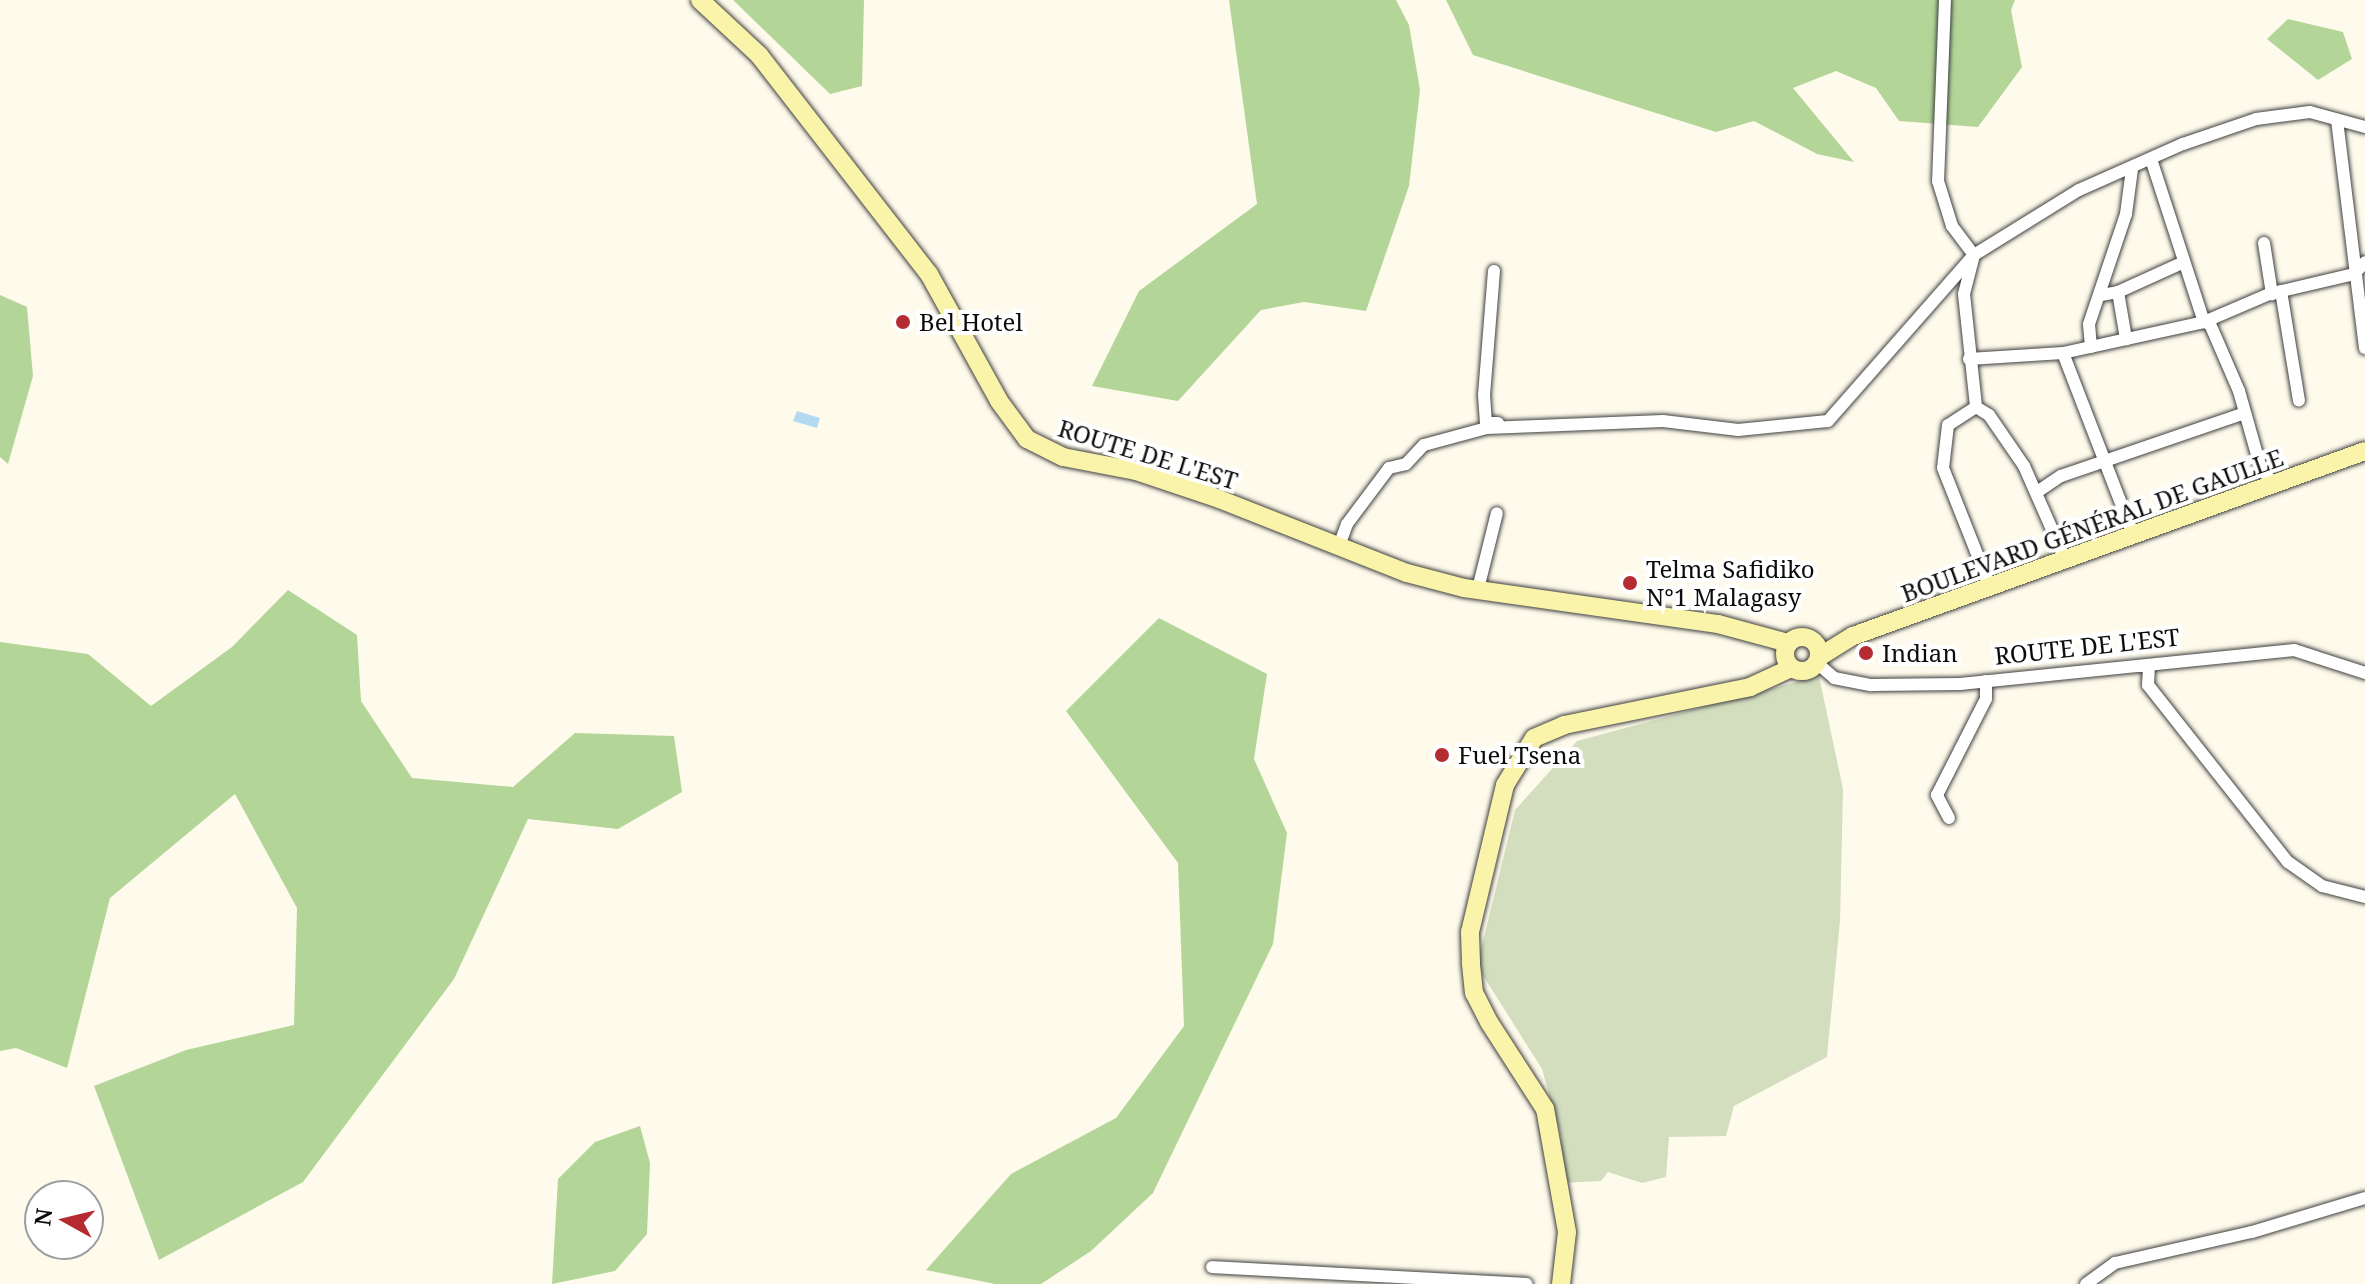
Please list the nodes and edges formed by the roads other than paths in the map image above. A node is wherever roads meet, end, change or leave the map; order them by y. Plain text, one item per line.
1 (700, 0) edge
2 (1945, 0) edge
3 (2337, 120) junction
4 (2365, 127) edge
5 (2151, 159) junction
6 (2132, 169) junction
7 (2264, 243) dead end
8 (1974, 255) junction
9 (2184, 262) junction
10 (2365, 262) edge
11 (1494, 271) dead end
12 (2354, 274) junction
13 (2118, 292) junction
14 (2277, 292) junction
15 (2101, 295) junction
16 (2204, 322) junction
17 (2126, 339) junction
18 (2091, 347) junction
19 (2365, 348) edge
20 (2063, 353) junction
21 (1969, 359) junction
22 (2299, 401) dead end
23 (1976, 407) junction
24 (2242, 414) junction
25 (1513, 424) junction
26 (2365, 451) edge
27 (2103, 462) junction
28 (2273, 485) junction
29 (2037, 492) junction
30 (1497, 513) dead end
31 (2133, 534) junction
32 (1339, 546) junction
33 (2065, 559) junction
34 (1478, 589) junction
35 (1991, 589) junction
36 (1809, 638) junction
37 (1836, 643) junction
38 (1788, 655) junction
39 (1818, 660) junction
40 (2123, 666) junction
41 (2365, 673) edge
42 (1986, 681) junction
43 (1949, 818) dead end
44 (2365, 897) edge
45 (2365, 1198) edge
46 (1212, 1267) dead end
47 (1527, 1284) edge
48 (1561, 1284) edge
49 (2086, 1284) edge

1 - 32 main road, ROUTE DE L'EST
2 - 8 street
3 - 4 street
3 - 5 street
3 - 12 street
5 - 6 street
5 - 9 street
6 - 8 street
6 - 15 street
7 - 14 street
8 - 21 street
8 - 25 street
9 - 13 street
9 - 16 street
10 - 12 street
11 - 25 street
12 - 14 street
12 - 19 street
13 - 15 street
13 - 17 street
14 - 16 street
14 - 22 street
15 - 18 street
16 - 17 street
16 - 24 street
17 - 18 street
18 - 20 street
20 - 21 street
20 - 27 street
21 - 23 street
23 - 29 street
23 - 35 street
24 - 27 street
24 - 28 street
25 - 32 street
26 - 28 main road, BOULEVARD GÉNÉRAL DE GAULLE
27 - 29 street
27 - 31 street
28 - 31 main road, BOULEVARD GÉNÉRAL DE GAULLE
29 - 33 street
30 - 34 street
31 - 33 main road, BOULEVARD GÉNÉRAL DE GAULLE
32 - 34 main road, ROUTE DE L'EST
33 - 35 main road, BOULEVARD GÉNÉRAL DE GAULLE
34 - 38 main road, ROUTE DE L'EST
35 - 37 main road, BOULEVARD GÉNÉRAL DE GAULLE
36 - 37 main road, BOULEVARD GÉNÉRAL DE GAULLE
36 - 38 main road
36 - 39 main road
37 - 39 main road, BOULEVARD GÉNÉRAL DE GAULLE
38 - 39 main road
38 - 48 main road
39 - 42 street, ROUTE DE L'EST
40 - 41 street, ROUTE DE L'EST
40 - 42 street, ROUTE DE L'EST
40 - 44 street
42 - 43 street
45 - 49 street
46 - 47 street

